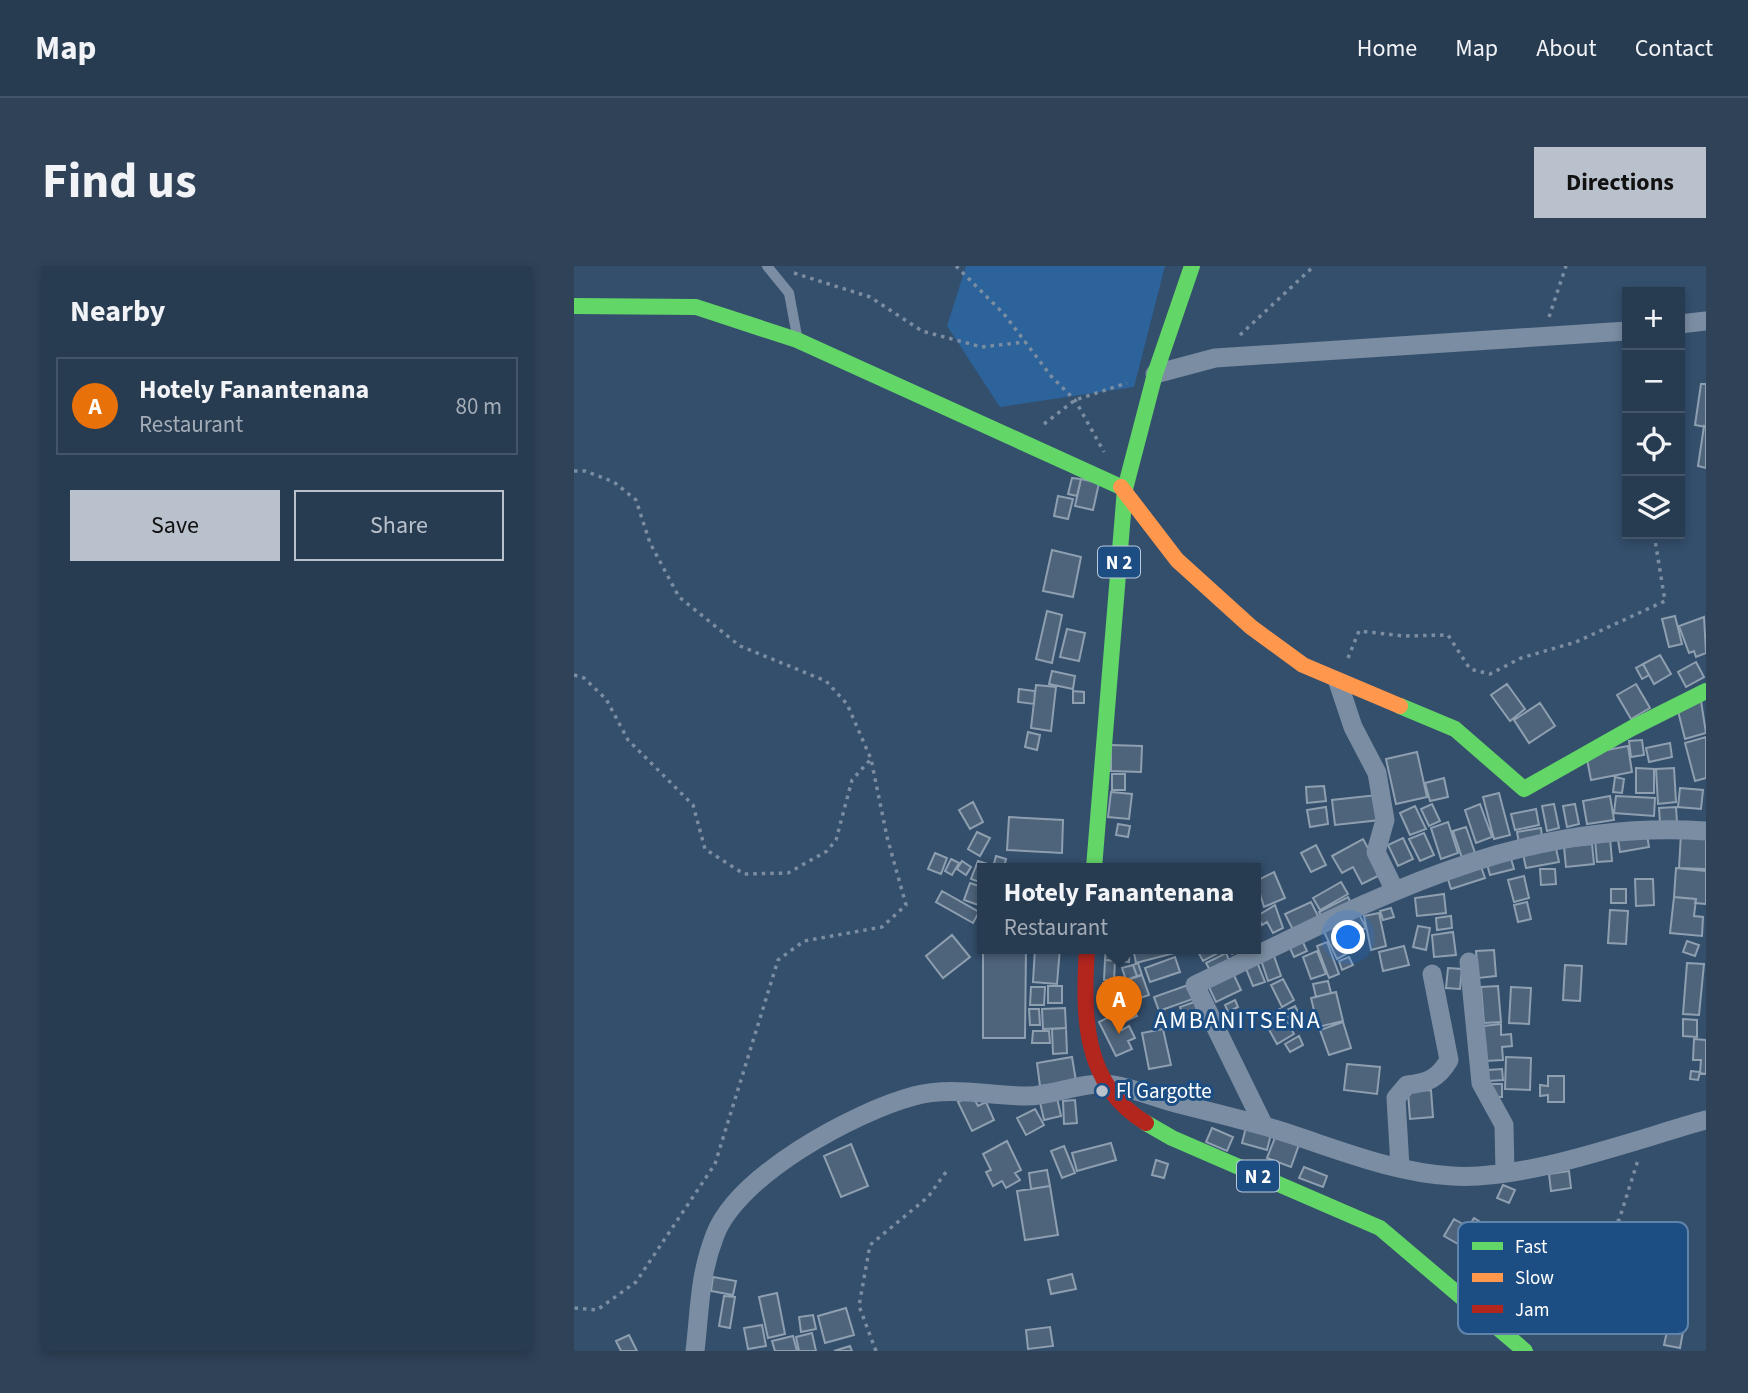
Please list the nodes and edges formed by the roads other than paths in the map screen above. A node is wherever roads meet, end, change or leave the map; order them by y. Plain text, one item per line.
1 (766, 266) edge
2 (1192, 266) edge
3 (574, 306) edge
4 (1706, 321) edge
5 (1685, 323) edge
6 (1622, 331) edge
7 (797, 340) junction
8 (1155, 374) junction
9 (1125, 489) junction
10 (1338, 682) junction
11 (1706, 691) edge
12 (1706, 831) edge
13 (1094, 863) edge
14 (1394, 889) junction
15 (1261, 953) edge
16 (1087, 954) edge
17 (1259, 954) edge
18 (1469, 962) dead end
19 (1432, 974) dead end
20 (1102, 1084) junction
21 (1706, 1120) edge
22 (1264, 1126) junction
23 (1400, 1167) junction
24 (1505, 1173) junction
25 (1458, 1294) edge
26 (1506, 1334) edge
27 (695, 1351) edge
28 (1525, 1351) edge

1 - 7 lane
2 - 8 street, N 2
3 - 7 street
4 - 5 street
6 - 8 street
7 - 9 street
8 - 9 street, N 2
9 - 10 street
9 - 13 street, N 2
10 - 11 street
10 - 14 street
12 - 14 street
14 - 15 street
16 - 20 street, N 2
17 - 22 street
18 - 24 street
19 - 23 street
20 - 22 street
20 - 25 street, N 2
20 - 27 street
21 - 24 street
22 - 23 street
23 - 24 street
26 - 28 street, N 2

